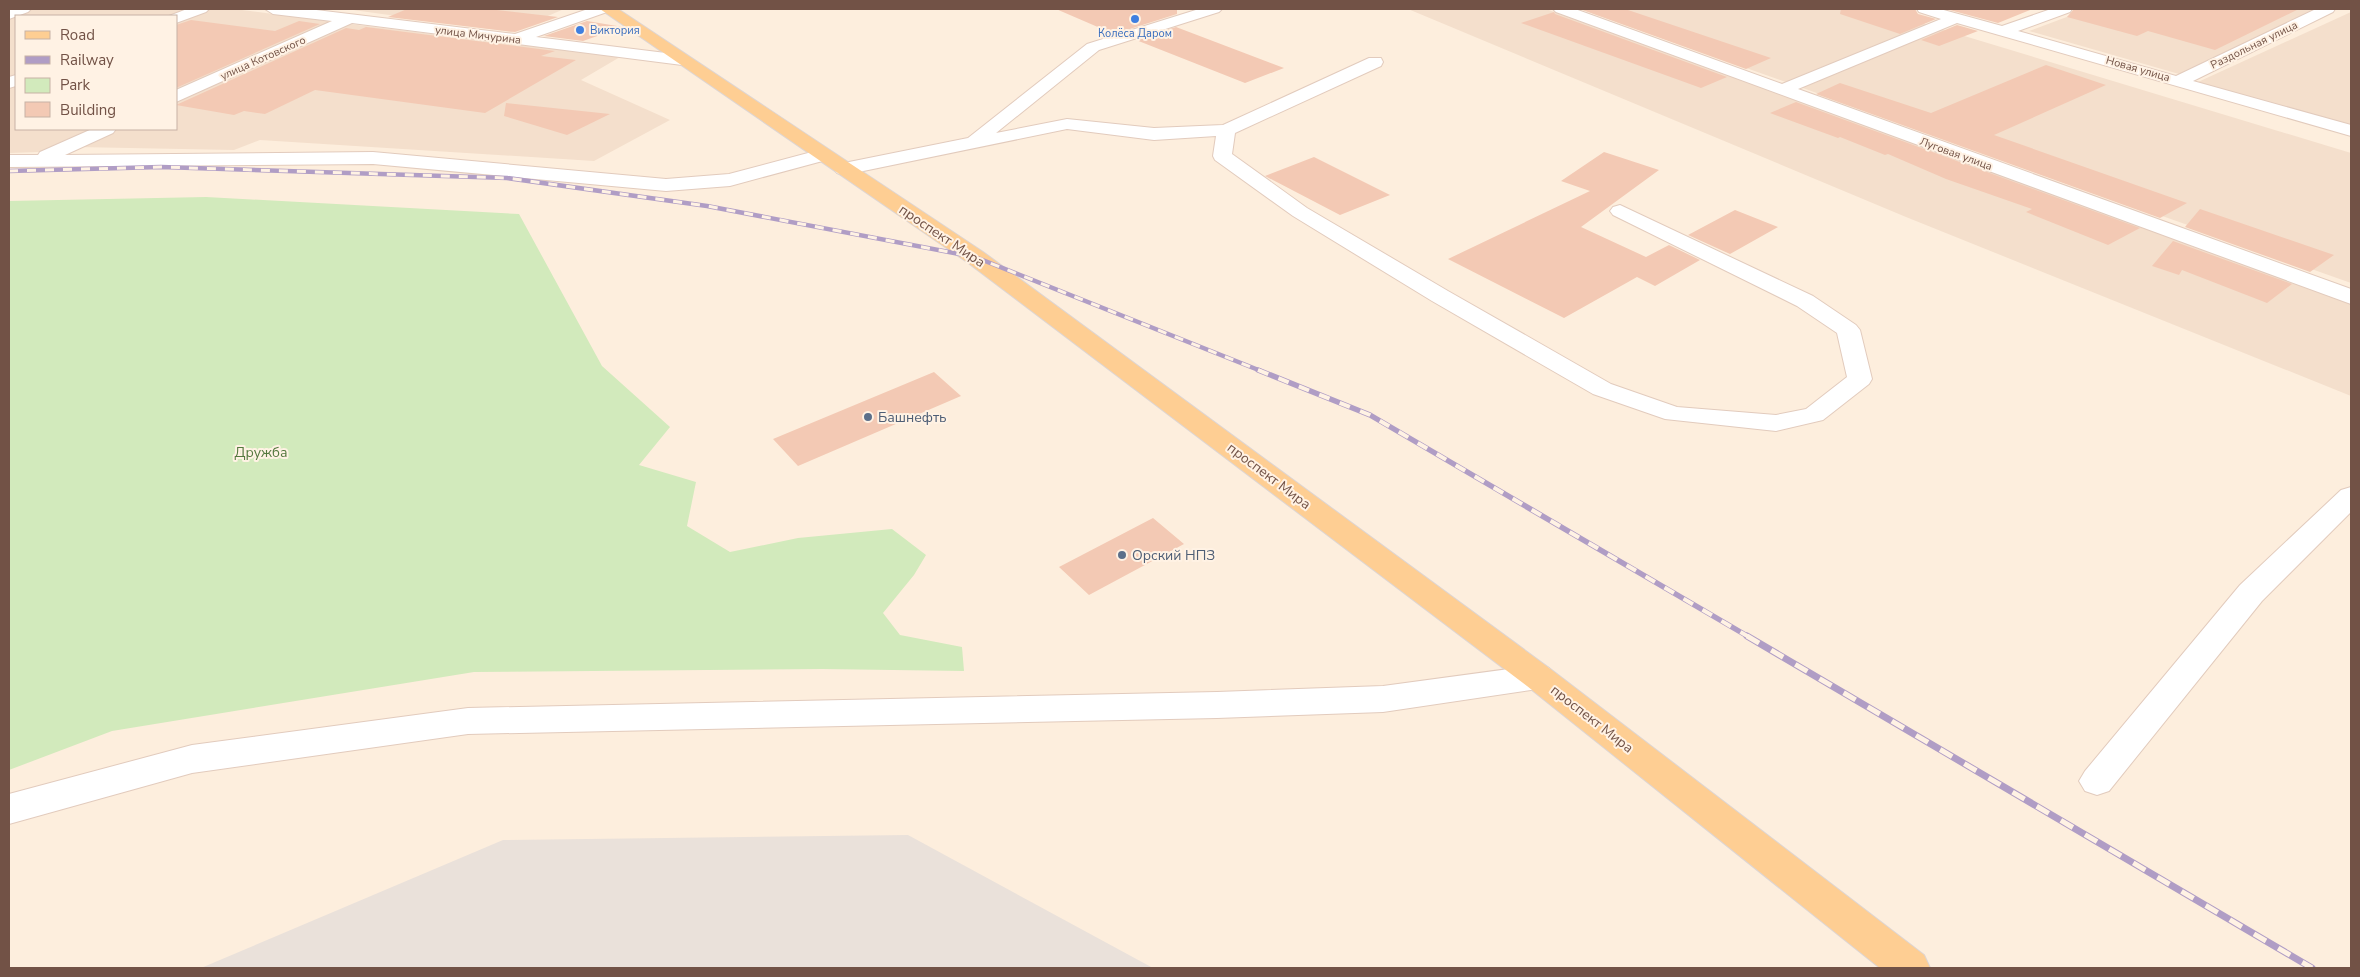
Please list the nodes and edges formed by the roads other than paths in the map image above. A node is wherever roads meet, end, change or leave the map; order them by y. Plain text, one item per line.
1 (23, 9) edge
2 (201, 9) edge
3 (273, 9) edge
4 (602, 9) edge
5 (608, 9) edge
6 (1214, 9) edge
7 (1561, 9) edge
8 (1924, 9) edge
9 (2065, 9) edge
10 (2328, 9) edge
11 (9, 14) edge
12 (178, 17) edge
13 (1956, 18) junction
14 (349, 19) junction
15 (2003, 31) junction
16 (515, 39) junction
17 (682, 60) junction
18 (1375, 62) dead end
19 (2179, 81) junction
20 (1780, 90) junction
21 (178, 96) edge
22 (105, 130) edge
23 (1226, 130) junction
24 (2351, 131) edge
25 (972, 143) junction
26 (823, 155) junction
27 (39, 159) junction
28 (9, 161) edge
29 (844, 170) junction
30 (1620, 211) dead end
31 (2351, 297) edge
32 (2351, 496) edge
33 (1538, 677) junction
34 (2097, 781) dead end
35 (9, 808) edge
36 (1910, 968) edge

1 - 11 street
2 - 12 street
3 - 14 street, улица Мичурина
4 - 16 street
5 - 17 main road, проспект Мира
6 - 25 street
7 - 20 street, Луговая улица
8 - 13 street, Новая улица
9 - 15 street
10 - 19 street, Раздольная улица
13 - 15 street, Новая улица
13 - 20 street
14 - 16 street, улица Мичурина
14 - 21 street, улица Котовского
15 - 19 street, Новая улица
16 - 17 street, улица Мичурина
17 - 26 main road, проспект Мира
18 - 23 street
19 - 24 street, Новая улица
20 - 31 street, Луговая улица
22 - 27 street
23 - 25 street
23 - 30 street
25 - 29 street
26 - 27 street
26 - 29 main road, проспект Мира
27 - 28 street
29 - 33 main road, проспект Мира
32 - 34 street
33 - 35 street
33 - 36 main road, проспект Мира

